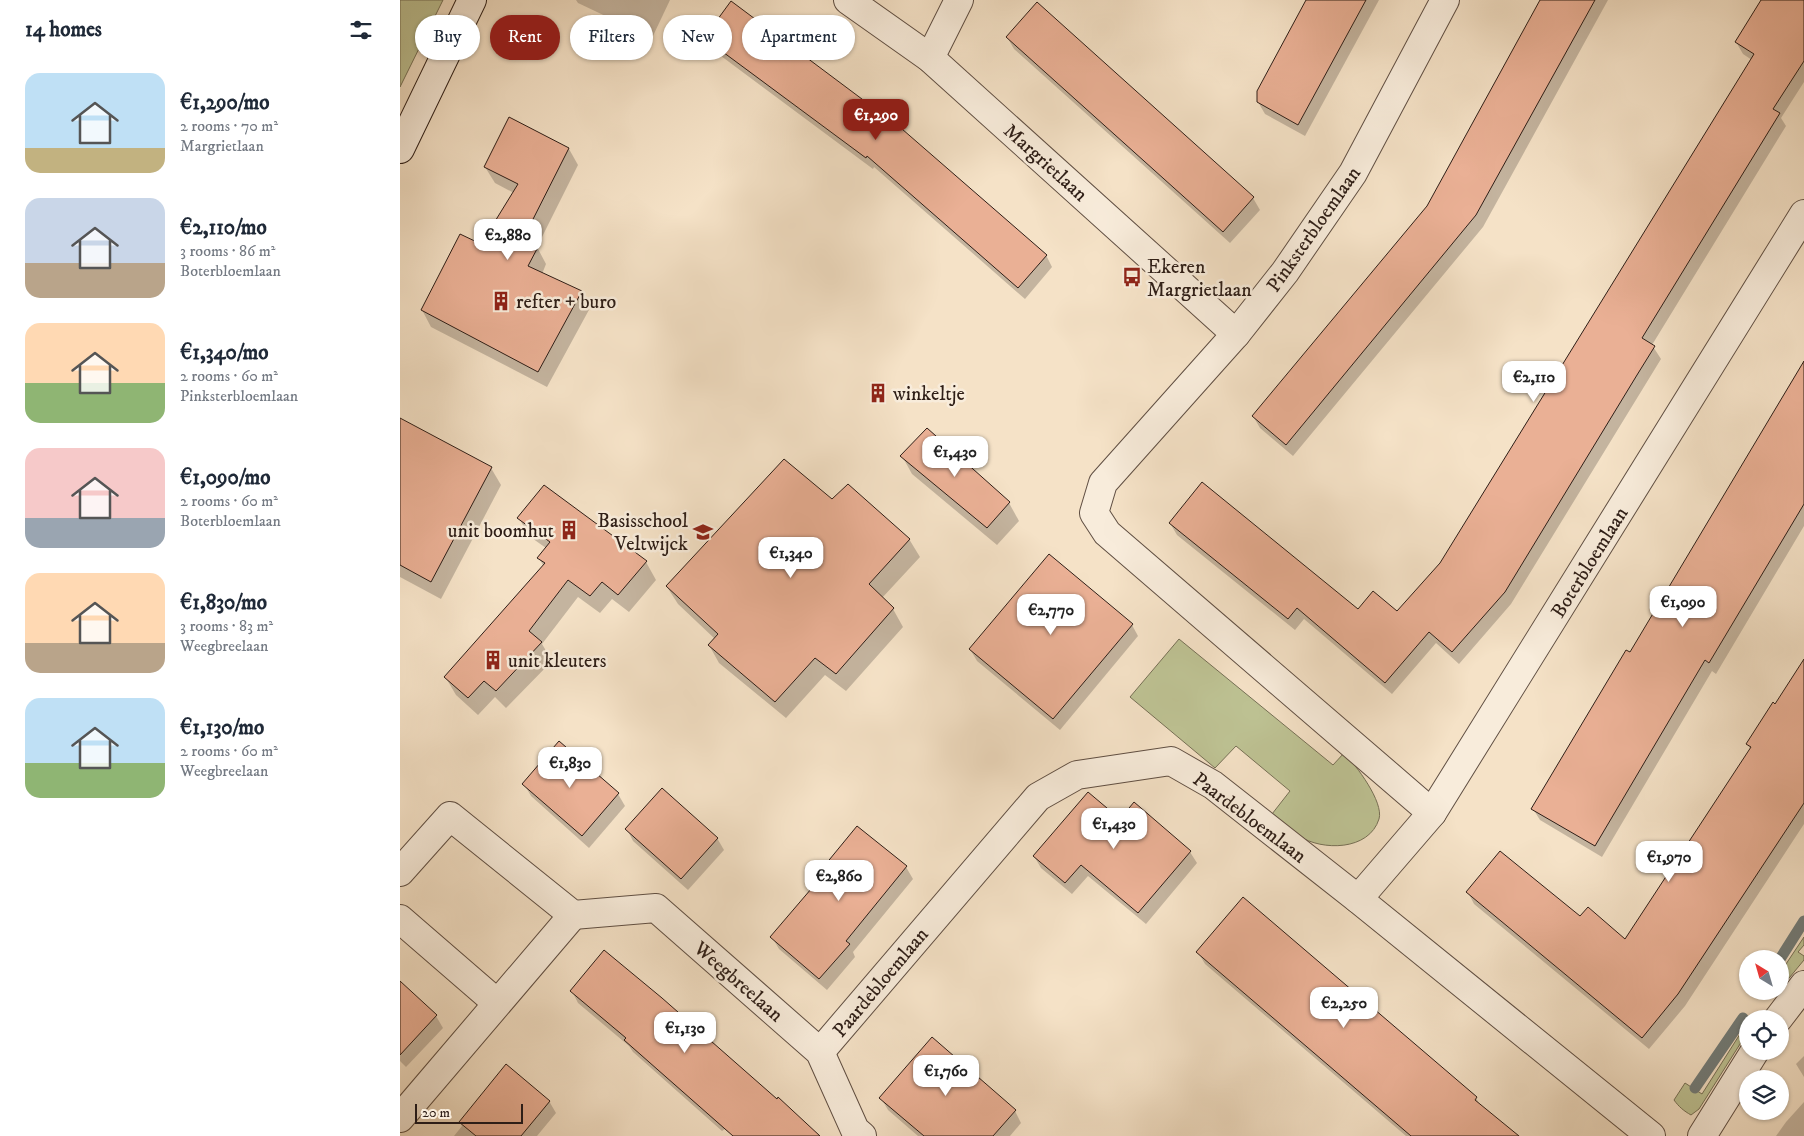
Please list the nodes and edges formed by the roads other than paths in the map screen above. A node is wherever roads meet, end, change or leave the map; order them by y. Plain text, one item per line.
1 (472, 0) edge
2 (848, 0) edge
3 (959, 0) edge
4 (1445, 0) edge
5 (930, 58) junction
6 (400, 149) edge
7 (1804, 214) edge
8 (1236, 334) junction
9 (1432, 813) junction
10 (400, 872) edge
11 (1358, 899) junction
12 (573, 915) junction
13 (400, 919) edge
14 (1804, 984) edge
15 (497, 1003) junction
16 (1785, 1010) edge
17 (820, 1052) junction
18 (1749, 1060) edge
19 (400, 1118) edge
20 (856, 1134) edge
21 (1651, 1136) edge
22 (1702, 1136) edge

1 - 6 street
2 - 5 street, Margrietlaan
3 - 5 street
4 - 8 street, Pinksterbloemlaan
5 - 8 street, Margrietlaan
7 - 9 street, Boterbloemlaan
8 - 9 street, Pinksterbloemlaan
9 - 11 street, Boterbloemlaan
10 - 12 street
11 - 17 street, Paardebloemlaan
11 - 21 street, Paardebloemlaan
12 - 15 street
12 - 17 street, Weegbreelaan
13 - 15 street
14 - 16 street
15 - 19 street
17 - 20 street, Weegbreelaan
18 - 22 street

